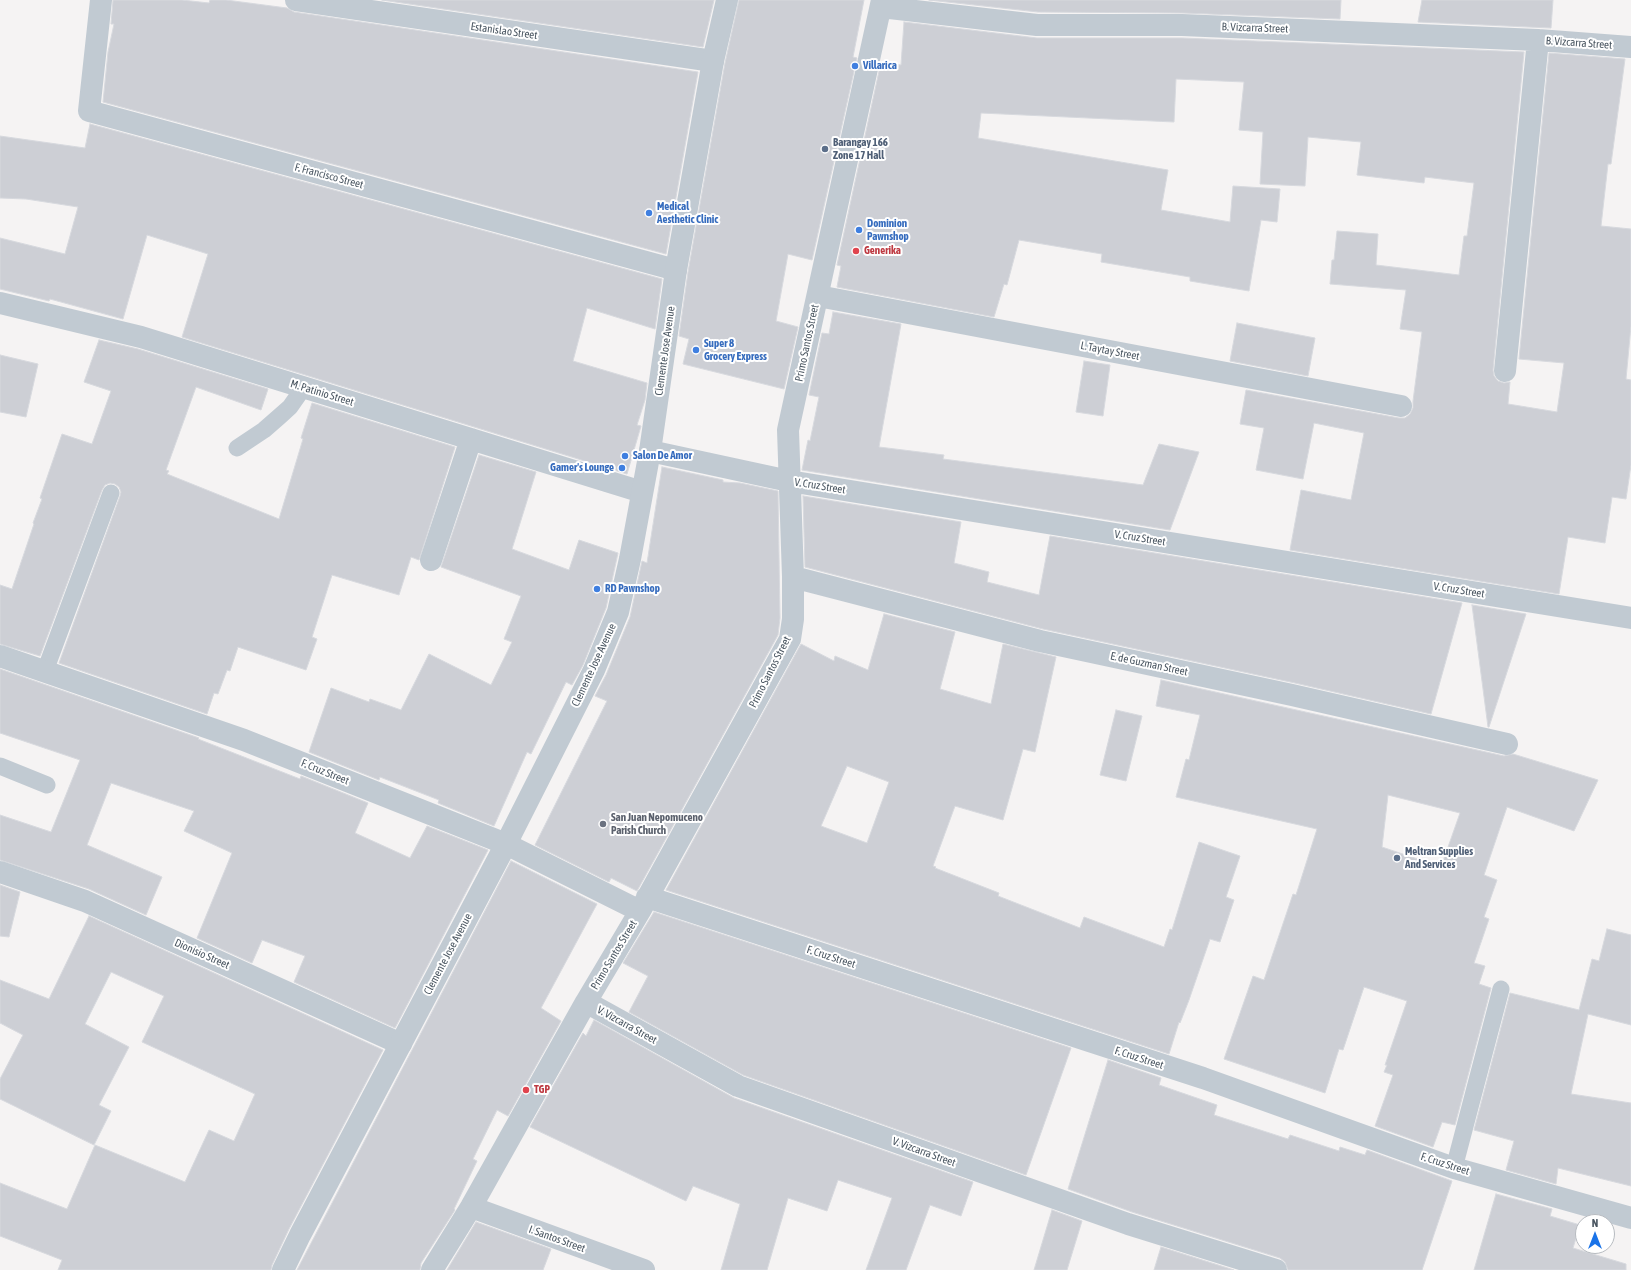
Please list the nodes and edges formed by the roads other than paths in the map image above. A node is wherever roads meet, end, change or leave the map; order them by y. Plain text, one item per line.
1 (101, 0) edge
2 (296, 0) edge
3 (726, 0) edge
4 (881, 3) edge
5 (1538, 40) junction
6 (1631, 47) edge
7 (713, 62) junction
8 (676, 270) junction
9 (818, 296) junction
10 (0, 304) edge
11 (1505, 371) dead end
12 (304, 387) junction
13 (1401, 406) dead end
14 (471, 439) junction
15 (237, 448) dead end
16 (650, 451) junction
17 (789, 481) junction
18 (642, 492) junction
19 (111, 493) dead end
20 (431, 560) dead end
21 (793, 576) junction
22 (1631, 618) edge
23 (0, 656) edge
24 (45, 671) junction
25 (1506, 744) dead end
26 (0, 766) edge
27 (47, 785) dead end
28 (506, 844) junction
29 (0, 872) edge
30 (644, 904) junction
31 (1501, 989) dead end
32 (586, 1002) junction
33 (401, 1044) junction
34 (1454, 1168) junction
35 (471, 1207) junction
36 (1631, 1218) edge
37 (283, 1270) edge
38 (432, 1270) edge
39 (644, 1270) edge
40 (1276, 1270) edge

1 - 8 street, F. Francisco Street
2 - 7 street, Estanislao Street
3 - 7 street, Clemente Jose Avenue
4 - 5 street, B. Vizcarra Street
4 - 9 street, Primo Santos Street
5 - 6 street, B. Vizcarra Street
5 - 11 street
7 - 8 street, Clemente Jose Avenue
8 - 16 street, Clemente Jose Avenue
9 - 13 street, L. Taytay Street
9 - 17 street, Primo Santos Street
10 - 12 street, M. Patinio Street
12 - 14 street, M. Patinio Street
12 - 15 lane
14 - 18 street, M. Patinio Street
14 - 20 street
16 - 17 street, V. Cruz Street
16 - 18 street, Clemente Jose Avenue
17 - 21 street, Primo Santos Street
17 - 22 street, V. Cruz Street
18 - 28 street, Clemente Jose Avenue
19 - 24 lane
21 - 25 street, E. de Guzman Street
21 - 30 street, Primo Santos Street
23 - 24 street, F. Cruz Street
24 - 28 street, F. Cruz Street
26 - 27 lane
28 - 30 street, F. Cruz Street
28 - 33 street, Clemente Jose Avenue
29 - 33 street, Dionisio Street
30 - 32 street, Primo Santos Street
30 - 34 street, F. Cruz Street
31 - 34 lane
32 - 35 street, Primo Santos Street
32 - 40 street, V. Vizcarra Street
33 - 37 street, Clemente Jose Avenue
34 - 36 street, F. Cruz Street
35 - 38 street, Primo Santos Street
35 - 39 street, I. Santos Street

